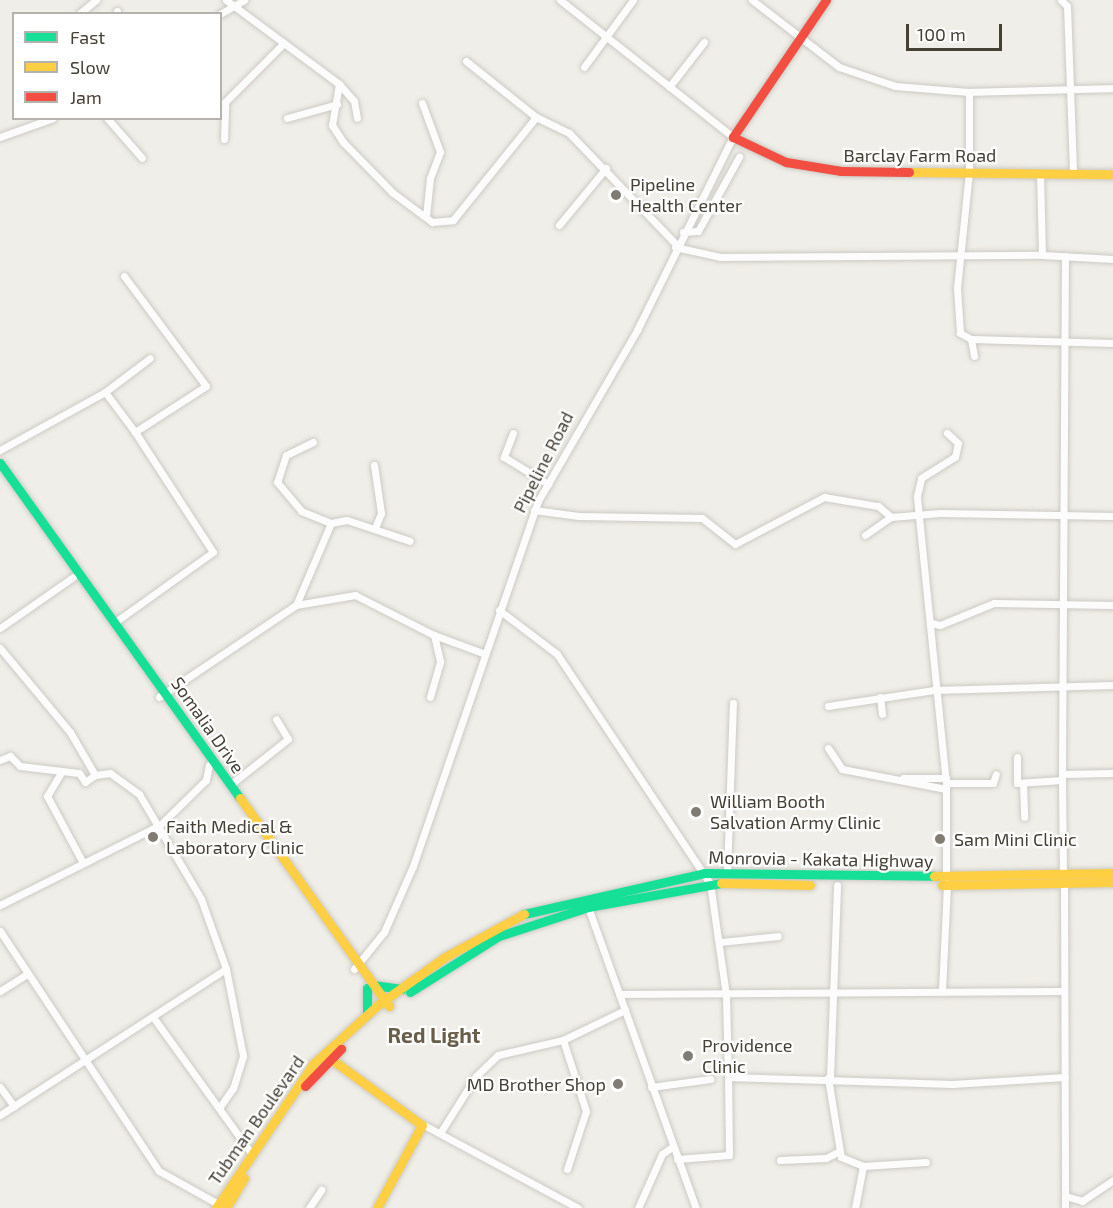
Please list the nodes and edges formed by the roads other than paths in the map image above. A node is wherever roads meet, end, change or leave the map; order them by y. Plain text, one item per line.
1 (96, 0) edge
2 (226, 0) edge
3 (244, 0) edge
4 (560, 0) edge
5 (633, 0) edge
6 (752, 0) edge
7 (826, 0) edge
8 (1061, 0) edge
9 (237, 6) junction
10 (81, 12) edge
11 (222, 13) edge
12 (606, 37) junction
13 (800, 37) junction
14 (704, 42) dead end
15 (284, 43) junction
16 (466, 61) dead end
17 (584, 67) dead end
18 (339, 84) junction
19 (669, 87) junction
20 (1069, 88) junction
21 (1113, 88) edge
22 (969, 92) junction
23 (422, 103) dead end
24 (337, 104) junction
25 (536, 117) junction
26 (287, 118) dead end
27 (357, 118) dead end
28 (47, 120) edge
29 (109, 120) edge
30 (0, 136) edge
31 (733, 137) junction
32 (224, 139) dead end
33 (739, 157) dead end
34 (142, 158) dead end
35 (606, 168) junction
36 (969, 171) junction
37 (1040, 173) junction
38 (1073, 173) junction
39 (1113, 174) edge
40 (426, 217) junction
41 (559, 225) dead end
42 (683, 232) junction
43 (676, 246) junction
44 (961, 255) junction
45 (1042, 255) junction
46 (1065, 256) junction
47 (1113, 259) edge
48 (124, 276) dead end
49 (970, 339) junction
50 (1068, 342) junction
51 (1113, 343) edge
52 (974, 356) dead end
53 (150, 358) dead end
54 (105, 392) junction
55 (135, 432) junction
56 (513, 433) dead end
57 (947, 433) dead end
58 (313, 442) dead end
59 (0, 450) edge
60 (0, 463) edge
61 (374, 465) dead end
62 (0, 475) edge
63 (548, 484) junction
64 (534, 510) junction
65 (1063, 516) junction
66 (1113, 516) edge
67 (891, 518) junction
68 (918, 519) junction
69 (331, 523) junction
70 (375, 528) junction
71 (866, 535) dead end
72 (410, 541) dead end
73 (73, 577) junction
74 (1062, 603) junction
75 (296, 605) junction
76 (1113, 605) edge
77 (499, 610) junction
78 (114, 623) junction
79 (931, 623) junction
80 (0, 628) edge
81 (434, 635) junction
82 (0, 648) edge
83 (485, 654) junction
84 (1060, 685) junction
85 (1113, 685) edge
86 (934, 690) junction
87 (162, 695) junction
88 (430, 697) dead end
89 (880, 697) junction
90 (733, 704) dead end
91 (828, 706) dead end
92 (882, 714) dead end
93 (276, 719) dead end
94 (828, 748) dead end
95 (1017, 757) dead end
96 (0, 760) edge
97 (209, 765) junction
98 (62, 771) junction
99 (1113, 773) edge
100 (996, 774) dead end
101 (95, 775) junction
102 (1062, 777) junction
103 (903, 778) junction
104 (1023, 783) junction
105 (946, 784) junction
106 (230, 785) junction
107 (1024, 817) dead end
108 (160, 825) junction
109 (82, 861) junction
110 (704, 873) junction
111 (727, 873) junction
112 (1113, 873) edge
113 (1063, 879) junction
114 (947, 881) junction
115 (1113, 882) edge
116 (710, 883) junction
117 (837, 885) junction
118 (0, 905) edge
119 (588, 907) junction
120 (0, 931) edge
121 (778, 936) dead end
122 (720, 942) junction
123 (356, 966) junction
124 (226, 969) junction
125 (27, 974) junction
126 (370, 987) junction
127 (403, 988) junction
128 (0, 991) edge
129 (942, 991) junction
130 (1063, 991) junction
131 (830, 993) junction
132 (619, 994) junction
133 (726, 996) junction
134 (384, 1005) junction
135 (624, 1010) junction
136 (367, 1015) junction
137 (153, 1017) junction
138 (562, 1040) junction
139 (331, 1059) junction
140 (85, 1061) junction
141 (728, 1077) junction
142 (1065, 1077) junction
143 (829, 1078) junction
144 (710, 1079) dead end
145 (0, 1087) edge
146 (651, 1087) junction
147 (14, 1107) junction
148 (219, 1108) junction
149 (0, 1115) edge
150 (422, 1124) junction
151 (440, 1133) junction
152 (672, 1147) junction
153 (838, 1152) junction
154 (251, 1153) junction
155 (677, 1159) junction
156 (780, 1160) dead end
157 (926, 1162) dead end
158 (863, 1166) junction
159 (567, 1169) dead end
160 (1113, 1180) edge
161 (321, 1190) dead end
162 (1065, 1196) junction
163 (220, 1207) edge
164 (309, 1208) edge
165 (377, 1208) edge
166 (578, 1208) edge
167 (638, 1208) edge
168 (696, 1208) edge
169 (855, 1208) edge
170 (1065, 1208) edge

1 - 10 street
2 - 9 street
3 - 9 street
4 - 12 street
5 - 12 street
6 - 13 street
7 - 13 main road, Pipeline Road
8 - 20 street
9 - 11 street
9 - 15 street
12 - 17 street
12 - 19 street
13 - 22 street
13 - 31 main road, Pipeline Road
14 - 19 street
15 - 18 street
15 - 32 street
16 - 25 street
18 - 24 street
18 - 27 street
19 - 31 street
20 - 21 street
20 - 22 street
20 - 38 street
22 - 36 street
23 - 40 street
24 - 26 street
24 - 40 street
25 - 35 street
25 - 40 street
28 - 30 street
29 - 34 street
31 - 36 main road, Barclay Farm Road
31 - 42 street, Pipeline Road
33 - 42 street
35 - 41 street
35 - 43 street
36 - 37 main road, Barclay Farm Road
36 - 44 street
37 - 38 main road, Barclay Farm Road
37 - 45 street
38 - 39 main road, Barclay Farm Road
42 - 43 street, Pipeline Road
43 - 44 street
43 - 63 street, Pipeline Road
44 - 45 street
44 - 49 street
45 - 46 street
46 - 47 street
46 - 50 street
48 - 55 street
49 - 50 street
49 - 52 street
50 - 51 street
50 - 65 street
53 - 54 street
54 - 55 street
54 - 59 street
55 - 78 street
56 - 63 street
57 - 68 street
58 - 69 street
60 - 78 main road, Somalia Drive
61 - 70 street
62 - 73 main road, Somalia Drive
63 - 64 street, Pipeline Road
64 - 67 street
64 - 77 street, Pipeline Road
65 - 66 street
65 - 68 street
65 - 74 street
67 - 68 street
67 - 71 street
68 - 79 street
69 - 70 street
69 - 75 street
70 - 72 street
73 - 80 street
73 - 87 main road, Somalia Drive
74 - 76 street
74 - 79 street
74 - 84 street
75 - 81 street
75 - 87 street
77 - 83 street, Pipeline Road
77 - 110 street
78 - 87 main road, Somalia Drive
79 - 86 street
81 - 83 street
81 - 88 street
82 - 101 street
83 - 123 street, Pipeline Road
84 - 85 street
84 - 86 street
84 - 102 street
86 - 89 street
86 - 105 street
87 - 97 main road, Somalia Drive
87 - 106 main road, Somalia Drive
89 - 91 street
89 - 92 street
90 - 111 street
93 - 106 street
94 - 103 street
95 - 104 street
96 - 98 street
97 - 108 street
97 - 123 main road, Somalia Drive
98 - 101 street
98 - 109 street
99 - 102 street
100 - 105 street
101 - 108 street
102 - 104 street
102 - 113 street
103 - 105 street
103 - 105 street
104 - 107 street
105 - 114 street
106 - 123 main road, Somalia Drive
108 - 109 street
108 - 124 street
109 - 118 street
110 - 111 main road, Monrovia - Kakata Highway
110 - 116 street
110 - 127 main road, Monrovia - Kakata Highway
111 - 114 main road, Monrovia - Kakata Highway
112 - 113 main road, Monrovia - Kakata Highway
113 - 114 main road, Monrovia - Kakata Highway
113 - 115 main road, Monrovia - Kakata Highway
113 - 130 street
114 - 117 main road, Monrovia - Kakata Highway
114 - 129 street
116 - 117 main road, Monrovia - Kakata Highway
116 - 119 main road, Monrovia - Kakata Highway
116 - 122 street
117 - 131 street
119 - 132 street
119 - 134 main road, Monrovia - Kakata Highway
120 - 125 street
121 - 122 street
122 - 133 street
123 - 126 main road, Somalia Drive
124 - 137 street
124 - 148 street
125 - 128 street
125 - 140 street
126 - 127 main road
126 - 134 main road, Somalia Drive
126 - 136 main road
127 - 134 main road, Monrovia - Kakata Highway
129 - 130 street
129 - 131 street
130 - 142 street
131 - 133 street
131 - 143 street
132 - 133 street
132 - 135 street
133 - 141 street
134 - 136 main road, Tubman Boulevard
134 - 139 main road, Tubman Boulevard
135 - 138 street
135 - 146 street
136 - 154 main road, Tubman Boulevard
137 - 140 street
137 - 148 street
138 - 151 street
138 - 159 street
139 - 150 main road
139 - 163 main road, Tubman Boulevard
140 - 147 street
140 - 163 street
141 - 143 street
141 - 155 street
142 - 143 street
142 - 162 street
143 - 153 street
144 - 146 street
145 - 147 street
146 - 152 street
147 - 149 street
148 - 154 street
150 - 151 street
150 - 165 main road
151 - 166 street
152 - 155 street
152 - 167 street
153 - 156 street
153 - 158 street
154 - 163 main road, Tubman Boulevard
155 - 168 street
157 - 158 street
158 - 169 street
160 - 162 street
161 - 164 street
162 - 170 street

